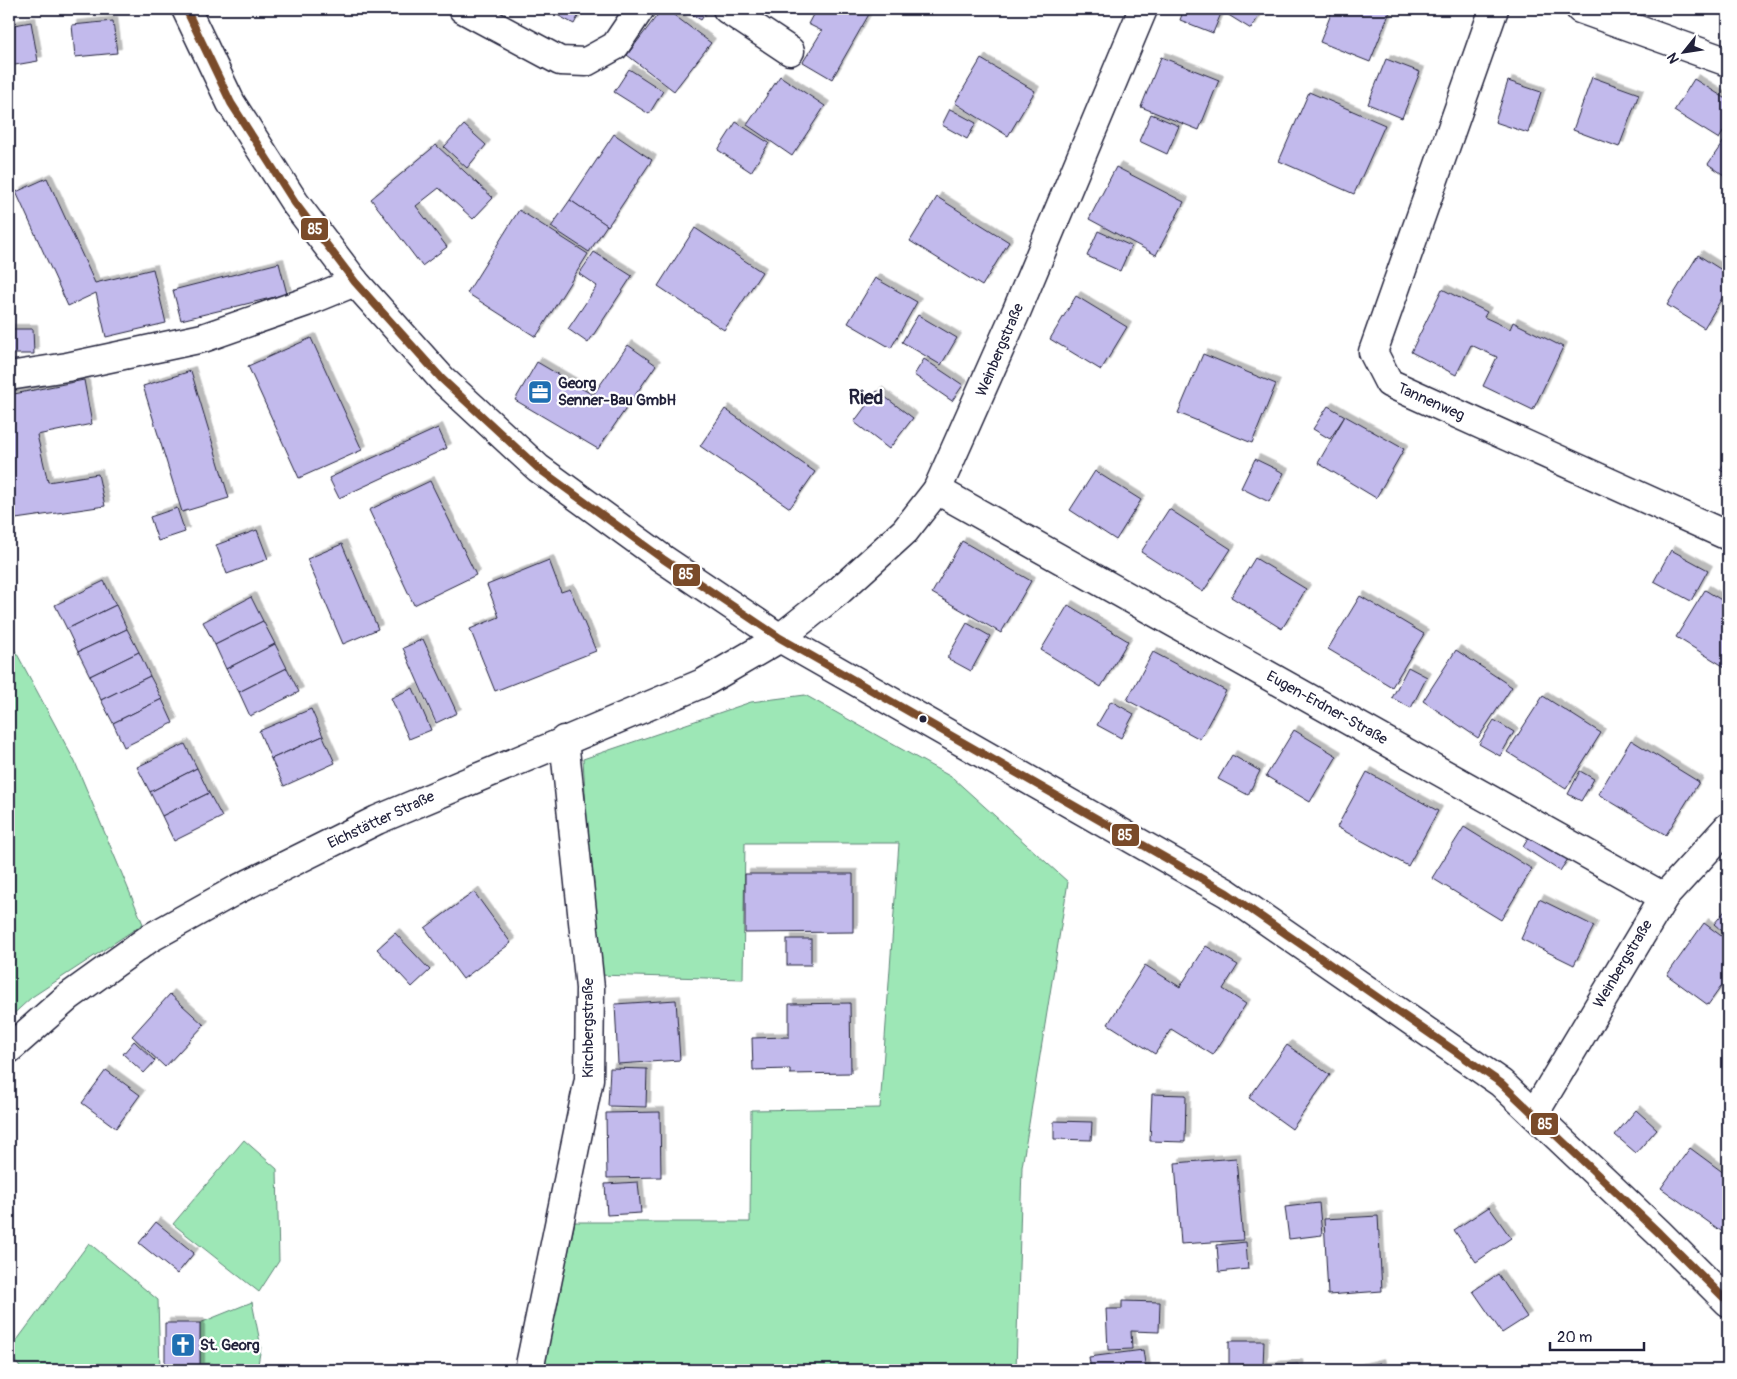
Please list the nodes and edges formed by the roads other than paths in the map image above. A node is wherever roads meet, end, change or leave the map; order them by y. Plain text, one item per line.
1 (186, 9) edge
2 (463, 9) edge
3 (640, 9) edge
4 (727, 9) edge
5 (1143, 9) edge
6 (1494, 9) edge
7 (1580, 9) edge
8 (790, 51) dead end
9 (1728, 62) edge
10 (356, 282) junction
11 (9, 376) edge
12 (937, 490) junction
13 (1728, 536) edge
14 (780, 638) junction
15 (564, 740) junction
16 (1728, 827) edge
17 (1664, 897) junction
18 (9, 1049) edge
19 (1534, 1114) junction
20 (1728, 1302) edge
21 (529, 1370) edge

1 - 10 street
2 - 3 street
4 - 8 street
5 - 12 street, Weinbergstraße
6 - 13 street, Tannenweg
7 - 9 street
10 - 11 street
10 - 14 street
12 - 14 street, Weinbergstraße
12 - 17 street, Eugen-Erdner-Straße
14 - 15 street, Eichstätter Straße
14 - 19 street
15 - 18 street, Eichstätter Straße
15 - 21 street, Kirchbergstraße
16 - 17 street, Weinbergstraße
17 - 19 street, Weinbergstraße
19 - 20 street

